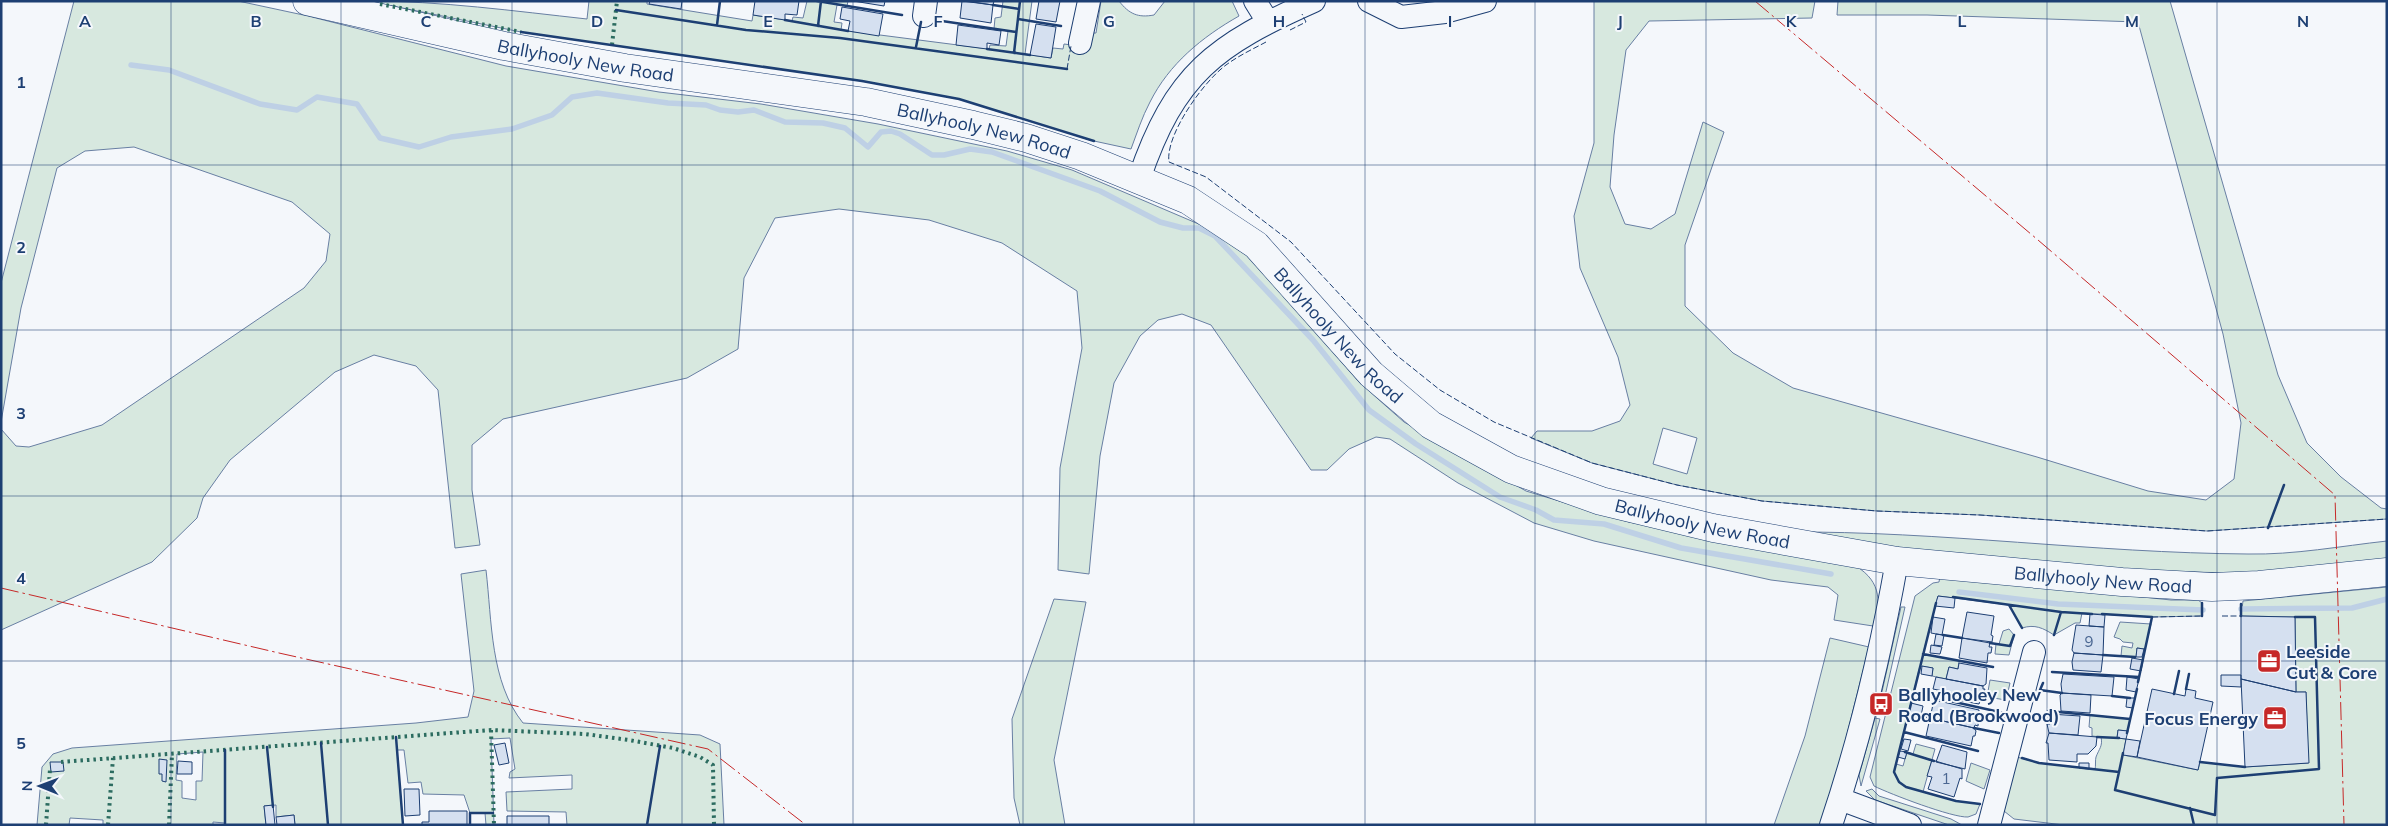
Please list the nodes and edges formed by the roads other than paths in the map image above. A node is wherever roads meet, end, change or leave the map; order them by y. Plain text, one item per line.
1 (307, 1) edge
2 (1090, 1) edge
3 (1255, 1) edge
4 (1314, 1) edge
5 (1369, 1) edge
6 (1485, 1) edge
7 (1268, 22) junction
8 (1080, 43) dead end
9 (1139, 179) junction
10 (1897, 561) junction
11 (2387, 572) edge
12 (2034, 652) dead end
13 (1840, 799) junction
14 (1831, 825) edge
15 (1910, 825) edge
16 (1989, 825) edge

1 - 9 main road, Ballyhooly New Road
2 - 8 street
3 - 7 street
4 - 7 street
5 - 6 street
7 - 9 street
9 - 10 main road, Ballyhooly New Road
10 - 11 main road, Ballyhooly New Road
10 - 13 street
12 - 16 street
13 - 14 street
13 - 15 street

